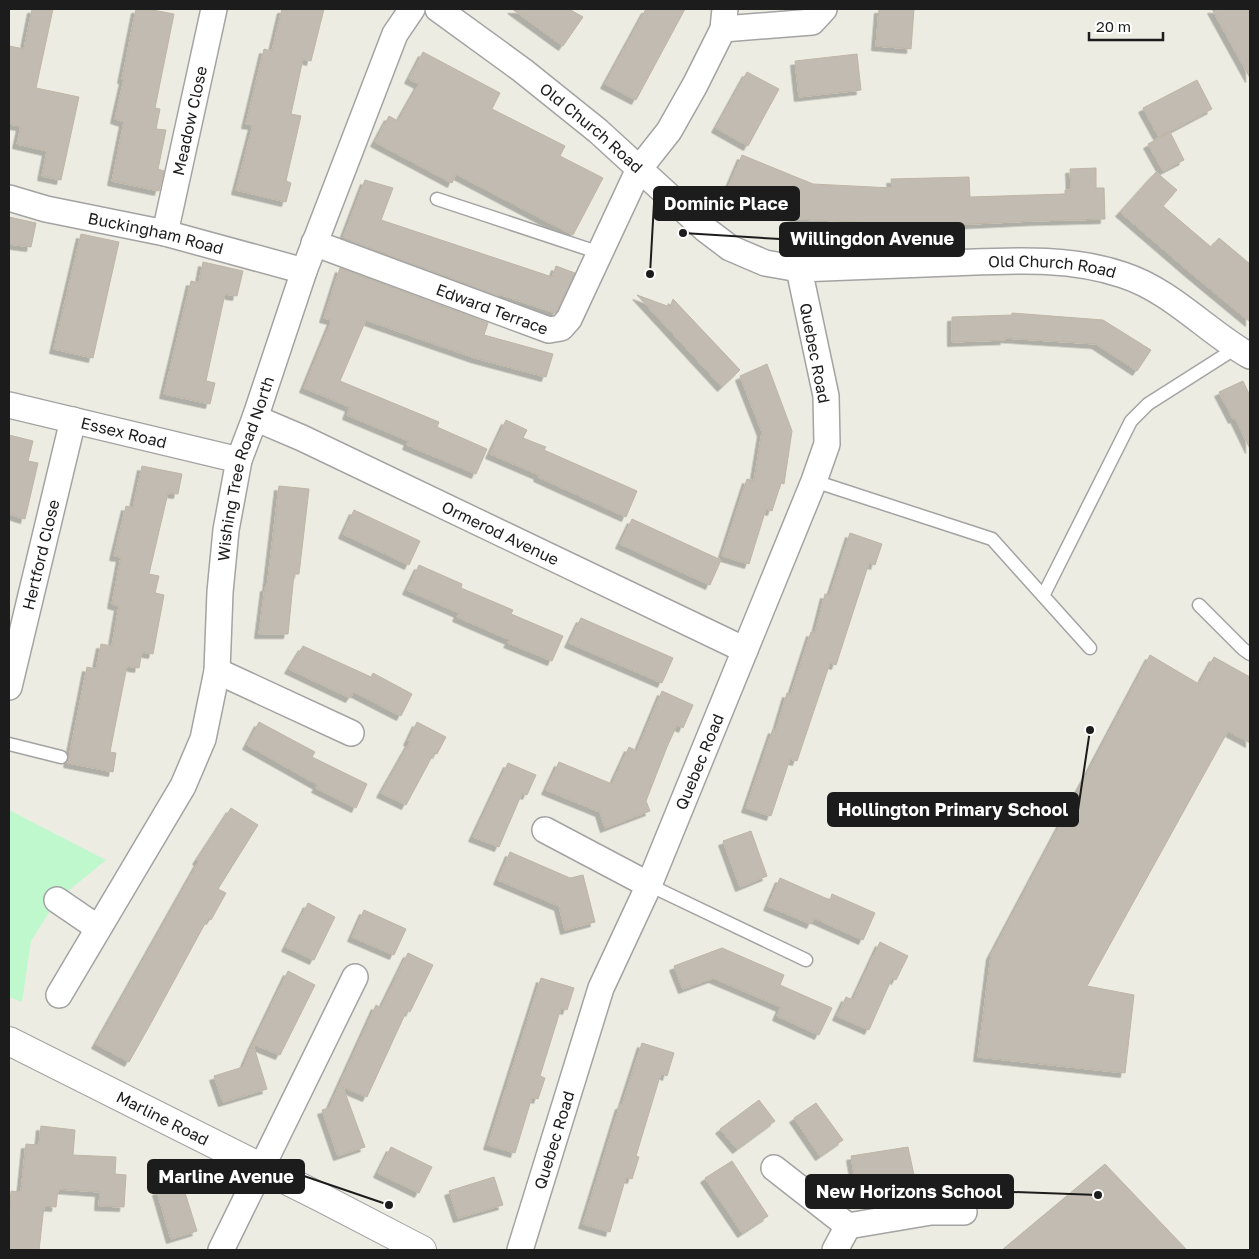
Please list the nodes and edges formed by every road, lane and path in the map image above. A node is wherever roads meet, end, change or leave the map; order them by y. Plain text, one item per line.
1 (214, 9) edge
2 (412, 9) edge
3 (438, 9) edge
4 (824, 9) edge
5 (724, 19) edge
6 (639, 169) junction
7 (9, 198) edge
8 (437, 199) dead end
9 (165, 233) junction
10 (314, 243) junction
11 (600, 253) junction
12 (799, 269) junction
13 (304, 271) junction
14 (1243, 352) edge
15 (9, 405) edge
16 (255, 418) junction
17 (73, 420) junction
18 (239, 460) junction
19 (814, 481) junction
20 (1043, 596) junction
21 (1199, 605) dead end
22 (1090, 648) dead end
23 (745, 650) junction
24 (1250, 654) edge
25 (217, 670) junction
26 (9, 688) edge
27 (351, 733) dead end
28 (9, 744) edge
29 (61, 757) dead end
30 (544, 830) dead end
31 (649, 884) junction
32 (57, 900) dead end
33 (98, 928) junction
34 (806, 960) dead end
35 (355, 977) dead end
36 (59, 995) dead end
37 (9, 1042) edge
38 (260, 1168) junction
39 (774, 1168) dead end
40 (964, 1212) dead end
41 (848, 1226) junction
42 (221, 1250) edge
43 (422, 1250) edge
44 (520, 1250) edge
45 (835, 1250) edge

1 - 9 street, Meadow Close
2 - 10 street, Wishing Tree Road North
3 - 6 street, Old Church Road
4 - 5 street
5 - 6 street, Edward Terrace
6 - 11 street, Edward Terrace
6 - 12 street, Old Church Road
7 - 9 street, Buckingham Road
8 - 11 lane
9 - 13 street, Buckingham Road
10 - 11 street, Edward Terrace
10 - 13 street, Wishing Tree Road North
12 - 14 street, Old Church Road
12 - 19 street, Quebec Road
13 - 16 street, Wishing Tree Road North
14 - 20 lane
15 - 17 street, Essex Road
16 - 18 street, Wishing Tree Road North
16 - 23 street, Ormerod Avenue
17 - 18 street, Essex Road
17 - 26 street, Hertford Close
18 - 25 street, Wishing Tree Road North
19 - 20 lane
19 - 23 street, Quebec Road
20 - 22 lane
21 - 24 lane
23 - 31 street, Quebec Road
25 - 27 street
25 - 33 street, Wishing Tree Road North
28 - 29 lane
30 - 31 street
31 - 34 lane
31 - 44 street, Quebec Road
32 - 33 street
33 - 36 street, Wishing Tree Road North
35 - 38 street
37 - 38 street, Marline Road
38 - 42 street
38 - 43 street, Marline Road
39 - 41 street
40 - 41 street
41 - 45 street

